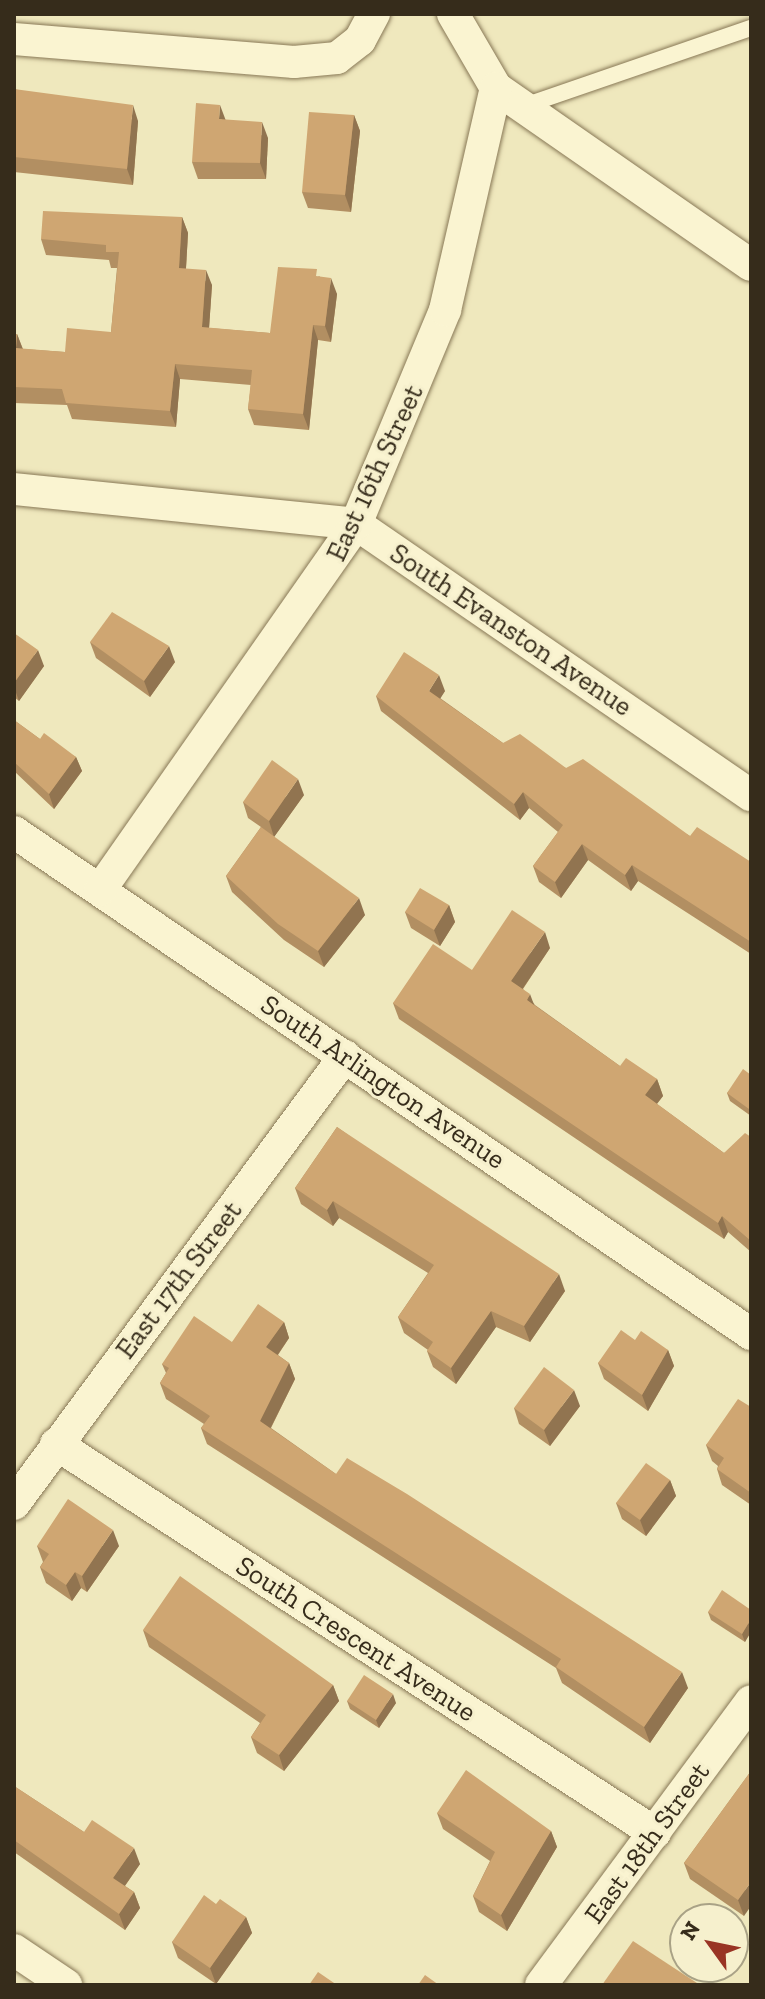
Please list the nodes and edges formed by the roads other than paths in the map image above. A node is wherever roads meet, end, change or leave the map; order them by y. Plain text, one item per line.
1 (374, 14) edge
2 (453, 14) edge
3 (751, 28) edge
4 (14, 39) edge
5 (496, 88) junction
6 (522, 107) junction
7 (751, 265) edge
8 (14, 489) edge
9 (356, 524) junction
10 (751, 795) edge
11 (14, 832) edge
12 (100, 890) junction
13 (345, 1056) junction
14 (751, 1334) edge
15 (56, 1444) junction
16 (14, 1504) edge
17 (750, 1706) edge
18 (655, 1833) junction
19 (27, 1967) edge
20 (66, 1985) edge
21 (541, 1985) edge

1 - 4 street
2 - 5 street
3 - 6 lane
5 - 6 street
5 - 9 street, East 16th Street
6 - 7 street
8 - 9 street, South Evanston Avenue
9 - 10 street, South Evanston Avenue
9 - 12 street, East 16th Street
11 - 12 street, South Arlington Avenue
12 - 13 street, South Arlington Avenue
13 - 14 street, South Arlington Avenue
13 - 15 street, East 17th Street
15 - 16 street, East 17th Street
15 - 18 street, South Crescent Avenue
17 - 18 street, East 18th Street
18 - 21 street, East 18th Street
19 - 20 street

